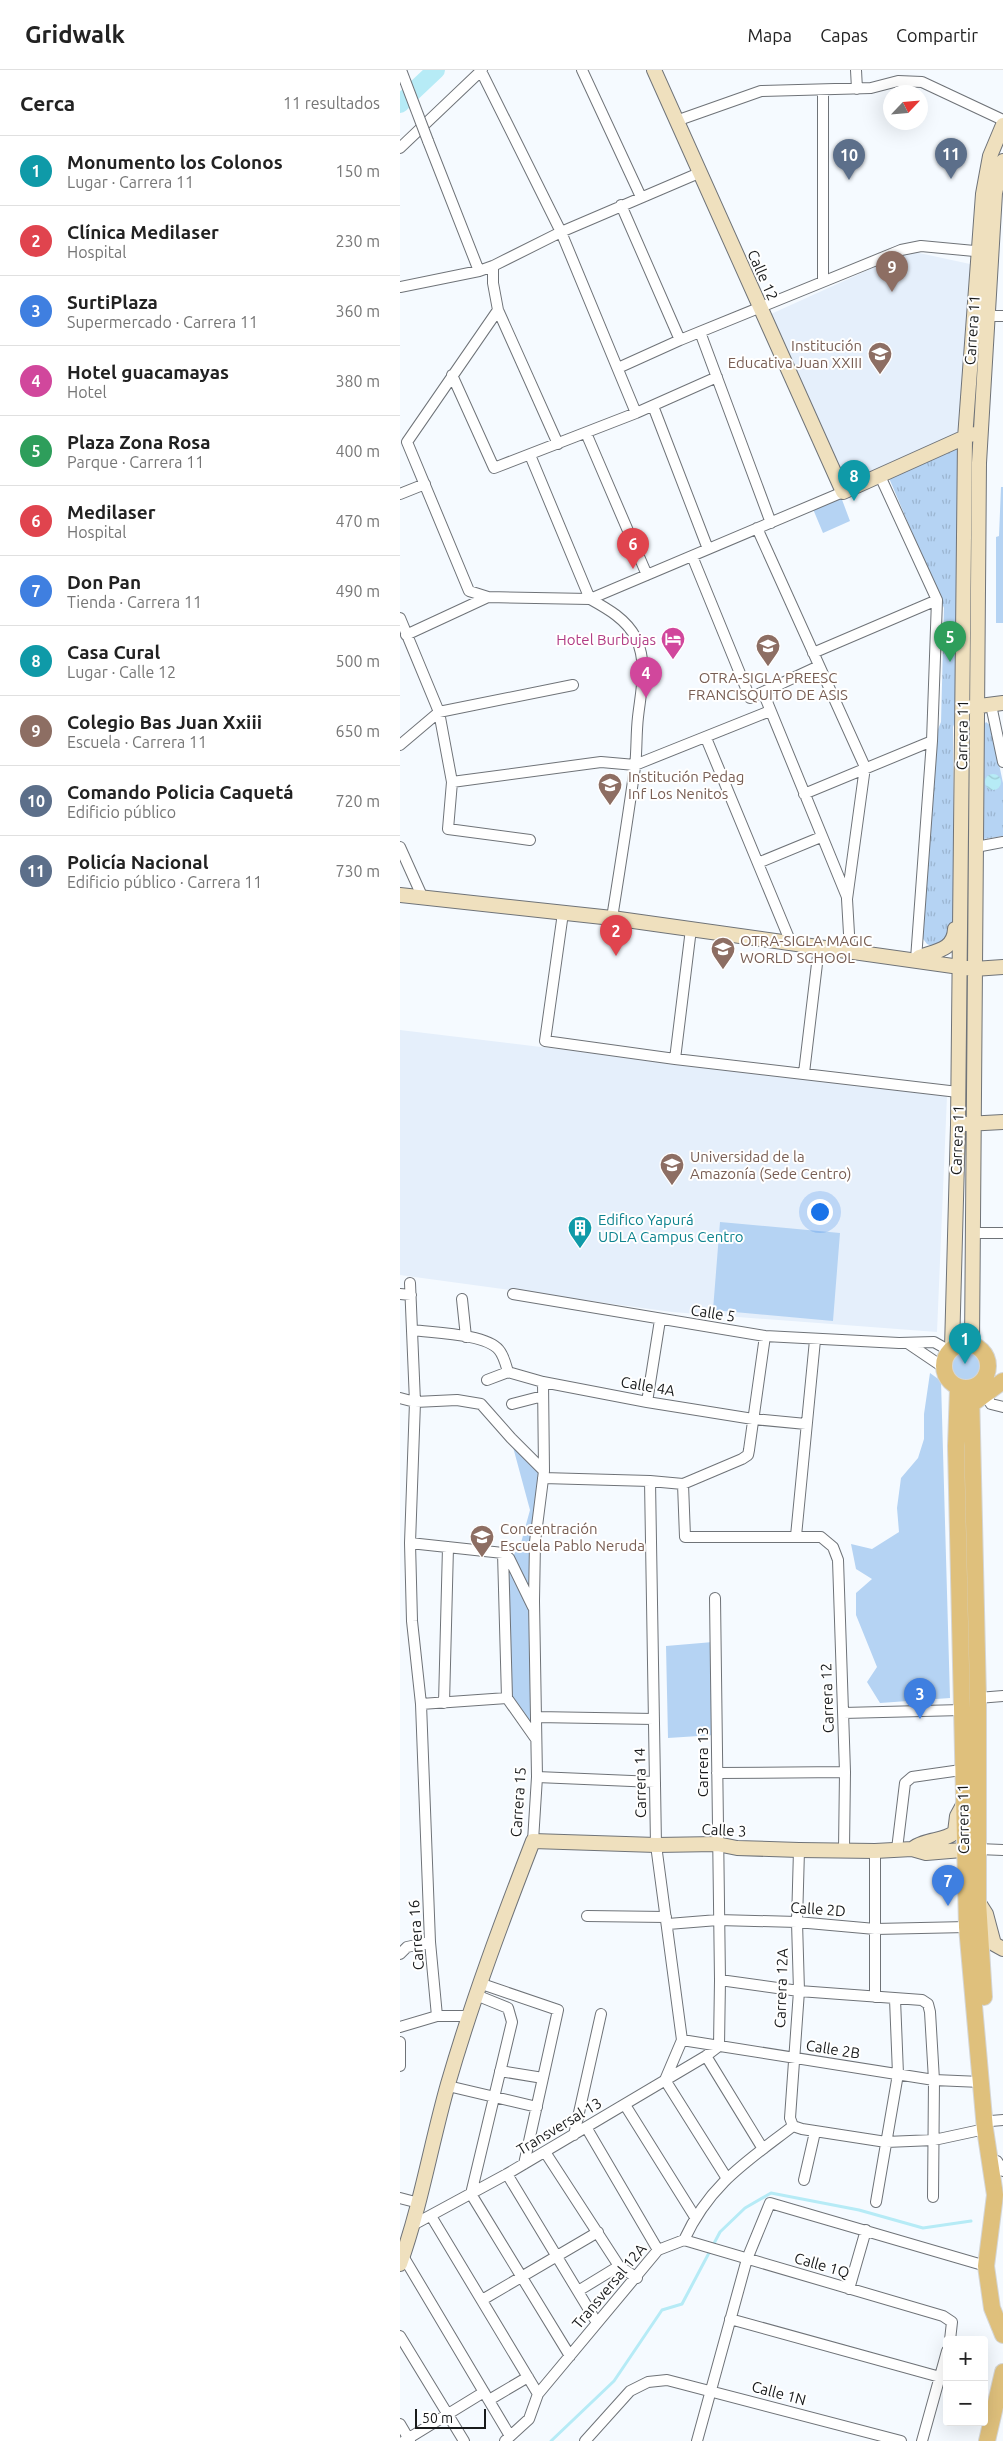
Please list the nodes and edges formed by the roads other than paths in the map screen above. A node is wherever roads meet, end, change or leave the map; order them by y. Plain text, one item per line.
1 (401, 70) edge
2 (481, 70) edge
3 (582, 70) edge
4 (654, 70) edge
5 (856, 70) edge
6 (857, 88) junction
7 (823, 90) junction
8 (1003, 120) edge
9 (676, 121) junction
10 (1003, 125) edge
11 (400, 148) edge
12 (1003, 161) edge
13 (699, 173) junction
14 (1001, 177) edge
15 (641, 196) junction
16 (621, 205) junction
17 (560, 232) junction
18 (985, 252) junction
19 (492, 266) junction
20 (479, 271) junction
21 (823, 280) junction
22 (400, 287) edge
23 (760, 309) junction
24 (498, 310) junction
25 (987, 316) junction
26 (1003, 316) edge
27 (700, 332) junction
28 (680, 340) junction
29 (618, 368) junction
30 (452, 375) junction
31 (717, 377) junction
32 (653, 406) junction
33 (636, 413) junction
34 (981, 430) junction
35 (586, 433) junction
36 (965, 438) junction
37 (558, 444) junction
38 (530, 455) junction
39 (880, 476) junction
40 (424, 484) junction
41 (843, 492) junction
42 (400, 494) edge
43 (771, 522) junction
44 (757, 528) junction
45 (708, 549) junction
46 (692, 556) junction
47 (647, 575) junction
48 (488, 597) junction
49 (590, 599) junction
50 (937, 600) junction
51 (400, 618) edge
52 (406, 635) junction
53 (813, 653) junction
54 (819, 666) junction
55 (573, 685) dead end
56 (763, 692) junction
57 (991, 705) edge
58 (962, 707) junction
59 (770, 711) junction
60 (439, 712) junction
61 (706, 738) junction
62 (932, 741) junction
63 (400, 745) edge
64 (1003, 762) edge
65 (635, 765) junction
66 (865, 767) junction
67 (452, 782) junction
68 (804, 794) junction
69 (821, 837) junction
70 (530, 840) dead end
71 (1003, 842) edge
72 (400, 847) edge
73 (976, 847) junction
74 (758, 863) junction
75 (400, 894) edge
76 (422, 896) junction
77 (847, 899) junction
78 (563, 913) junction
79 (612, 918) junction
80 (960, 926) junction
81 (691, 929) junction
82 (790, 943) junction
83 (819, 947) junction
84 (850, 951) junction
85 (916, 959) junction
86 (960, 966) junction
87 (1003, 967) edge
88 (974, 968) junction
89 (675, 1059) junction
90 (804, 1074) junction
91 (958, 1092) junction
92 (1003, 1122) edge
93 (974, 1124) junction
94 (958, 1125) junction
95 (973, 1233) junction
96 (1003, 1233) edge
97 (410, 1283) dead end
98 (400, 1294) edge
99 (514, 1294) dead end
100 (411, 1295) junction
101 (462, 1299) dead end
102 (660, 1320) junction
103 (413, 1330) junction
104 (466, 1336) junction
105 (765, 1336) junction
106 (815, 1340) junction
107 (909, 1344) junction
108 (978, 1349) junction
109 (951, 1350) junction
110 (1003, 1364) edge
111 (943, 1367) junction
112 (508, 1372) junction
113 (488, 1380) dead end
114 (1003, 1381) edge
115 (543, 1382) junction
116 (973, 1392) junction
117 (544, 1396) junction
118 (400, 1398) edge
119 (415, 1402) junction
120 (647, 1402) junction
121 (512, 1404) dead end
122 (1003, 1407) edge
123 (753, 1419) junction
124 (806, 1424) junction
125 (544, 1475) junction
126 (650, 1481) junction
127 (683, 1484) junction
128 (796, 1536) junction
129 (410, 1543) junction
130 (448, 1547) junction
131 (503, 1553) junction
132 (715, 1598) dead end
133 (534, 1609) junction
134 (1003, 1696) edge
135 (507, 1698) junction
136 (978, 1698) junction
137 (444, 1702) junction
138 (421, 1704) junction
139 (962, 1710) junction
140 (843, 1713) junction
141 (536, 1717) junction
142 (654, 1720) junction
143 (536, 1739) junction
144 (970, 1769) junction
145 (845, 1772) junction
146 (717, 1773) junction
147 (537, 1777) junction
148 (655, 1782) junction
149 (963, 1805) junction
150 (533, 1841) junction
151 (718, 1844) junction
152 (656, 1845) junction
153 (912, 1848) junction
154 (844, 1849) junction
155 (897, 1849) junction
156 (971, 1849) junction
157 (799, 1850) junction
158 (1003, 1850) edge
159 (875, 1851) junction
160 (972, 1902) junction
161 (587, 1916) dead end
162 (667, 1920) junction
163 (718, 1920) junction
164 (797, 1922) junction
165 (967, 1927) junction
166 (875, 1929) junction
167 (430, 1942) junction
168 (1003, 1949) edge
169 (401, 1952) edge
170 (720, 1980) junction
171 (477, 1989) junction
172 (799, 1991) junction
173 (875, 1997) junction
174 (895, 1999) junction
175 (601, 2014) dead end
176 (437, 2016) junction
177 (469, 2016) junction
178 (400, 2027) edge
179 (682, 2040) junction
180 (400, 2042) edge
181 (719, 2046) junction
182 (706, 2056) junction
183 (793, 2058) junction
184 (400, 2066) edge
185 (500, 2071) junction
186 (898, 2074) junction
187 (543, 2078) junction
188 (665, 2080) junction
189 (934, 2080) junction
190 (981, 2082) junction
191 (448, 2086) junction
192 (493, 2096) junction
193 (625, 2104) junction
194 (537, 2107) junction
195 (993, 2123) edge
196 (793, 2126) junction
197 (586, 2127) junction
198 (815, 2132) junction
199 (574, 2135) junction
200 (934, 2140) junction
201 (886, 2142) junction
202 (763, 2149) junction
203 (545, 2152) junction
204 (524, 2164) junction
205 (1000, 2166) edge
206 (507, 2174) junction
207 (726, 2177) junction
208 (804, 2180) dead end
209 (1000, 2192) edge
210 (471, 2194) junction
211 (933, 2197) dead end
212 (400, 2198) edge
213 (876, 2202) dead end
214 (419, 2204) junction
215 (430, 2216) junction
216 (694, 2217) junction
217 (412, 2226) junction
218 (866, 2230) junction
219 (598, 2232) junction
220 (684, 2240) junction
221 (658, 2250) junction
222 (557, 2256) junction
223 (747, 2259) junction
224 (401, 2260) edge
225 (619, 2266) junction
226 (986, 2266) junction
227 (520, 2278) junction
228 (636, 2278) junction
229 (849, 2289) junction
230 (578, 2291) junction
231 (482, 2300) junction
232 (730, 2319) junction
233 (597, 2323) junction
234 (1003, 2335) edge
235 (400, 2336) edge
236 (950, 2336) edge
237 (570, 2356) junction
238 (943, 2366) edge
239 (1003, 2372) edge
240 (528, 2377) junction
241 (940, 2377) junction
242 (710, 2391) junction
243 (538, 2394) junction
244 (487, 2396) junction
245 (448, 2414) junction
246 (400, 2424) edge
247 (508, 2438) edge
248 (408, 2440) edge
249 (464, 2441) edge
250 (585, 2441) edge
251 (696, 2441) edge
252 (901, 2441) edge
253 (922, 2441) edge
254 (987, 2441) edge

1 - 20 street, bridge
2 - 11 street
2 - 17 street
3 - 15 street
4 - 9 main road, Calle 12
5 - 6 street
6 - 7 street
6 - 8 street
7 - 9 street
7 - 21 street
9 - 13 main road, Calle 12
10 - 18 main road, Carrera 11
12 - 14 main road, Carrera 11
13 - 15 street
13 - 23 main road, Calle 12
14 - 18 main road, Carrera 11
15 - 16 street
16 - 17 street
16 - 28 street
17 - 19 street
17 - 29 street
18 - 21 street
18 - 25 main road, Carrera 11
18 - 36 main road, Carrera 11
19 - 20 street
19 - 24 street
20 - 22 street
21 - 23 street
23 - 27 street
23 - 41 main road, Calle 12
24 - 30 street
24 - 37 street
25 - 26 street
25 - 34 main road, Carrera 11
27 - 28 street
27 - 31 street
28 - 29 street
29 - 33 street
30 - 38 street
30 - 40 street
31 - 32 street
31 - 43 street
32 - 33 street
32 - 45 street
33 - 35 street
34 - 36 main road
34 - 57 main road, Carrera 11
35 - 37 street
35 - 47 street
36 - 39 main road
36 - 58 main road, Carrera 11
37 - 38 street
38 - 49 street
39 - 41 main road
39 - 50 street
40 - 42 street
40 - 48 street
41 - 43 street
43 - 44 street
44 - 45 street
44 - 53 street
45 - 46 street
46 - 47 street
46 - 56 street
47 - 49 street
48 - 49 street
48 - 52 street
49 - 65 street
50 - 53 street
50 - 62 street
51 - 52 street
52 - 60 street
53 - 54 street
54 - 56 street
54 - 66 street
55 - 60 street
56 - 59 street
57 - 58 main road
57 - 64 street
57 - 73 main road, Carrera 11
58 - 80 main road, Carrera 11
59 - 61 street
59 - 68 street
60 - 63 street
60 - 67 street
61 - 65 street
61 - 74 street
62 - 66 street
62 - 85 street
65 - 67 street
65 - 79 street
66 - 68 street
66 - 77 street
67 - 70 street
68 - 69 street
69 - 74 street
69 - 77 street
71 - 73 street
72 - 76 street
73 - 88 main road, Carrera 11
74 - 82 street
75 - 76 main road
76 - 78 main road
77 - 84 street
78 - 79 main road
78 - 89 street
79 - 81 main road
80 - 85 main road
80 - 86 main road, Carrera 11
81 - 82 main road
81 - 89 street
82 - 83 main road
83 - 84 main road
83 - 90 street
84 - 85 main road
85 - 86 main road
86 - 88 main road
86 - 91 main road, Carrera 11
87 - 88 main road
88 - 93 main road, Carrera 11
89 - 90 street
90 - 91 street
91 - 94 main road, Carrera 11
92 - 93 main road
93 - 94 main road
93 - 95 main road, Carrera 11
94 - 109 main road, Carrera 11
95 - 96 street
95 - 108 main road, Carrera 11
97 - 100 street, Carrera 16
98 - 100 street
99 - 102 street, Calle 5
100 - 103 street, Carrera 16
101 - 104 street
102 - 105 street, Calle 5
102 - 120 street
103 - 104 street
103 - 119 street, Carrera 16
104 - 112 street
105 - 106 street, Calle 5
105 - 123 street
106 - 107 street, Calle 5
106 - 124 street
107 - 109 street, Calle 5
107 - 111 street
108 - 109 main road
108 - 110 main road
108 - 116 main road
109 - 111 main road
111 - 116 main road
112 - 113 street
112 - 115 street, Calle 4A
114 - 116 main road
115 - 117 street, Carrera 15
115 - 120 street, Calle 4A
116 - 122 street
116 - 136 main road, Carrera 11
116 - 139 main road, Carrera 11
117 - 121 street
117 - 125 street, Carrera 15
118 - 119 street
119 - 125 street
119 - 129 street, Carrera 16
120 - 123 street, Calle 4A
123 - 124 street, Calle 4A
123 - 127 street
124 - 128 street
125 - 126 street
125 - 133 street, Carrera 15
126 - 127 street
126 - 142 street, Carrera 14
127 - 128 street
128 - 140 street, Carrera 12
129 - 130 street
129 - 138 street, Carrera 16
130 - 131 street
130 - 137 street
131 - 133 street
131 - 135 street
132 - 146 street, Carrera 13
133 - 141 street, Carrera 15
134 - 136 street
135 - 137 street
135 - 143 street
136 - 144 main road, Carrera 11
137 - 138 street
138 - 167 street, Carrera 16
139 - 140 street
139 - 144 main road, Carrera 11
140 - 145 street, Carrera 12
141 - 142 street
141 - 143 street, Carrera 15
142 - 148 street, Carrera 14
143 - 147 street, Carrera 15
144 - 149 main road, Carrera 11
144 - 155 street
144 - 156 main road, Carrera 11
145 - 146 street
145 - 154 street, Carrera 12
146 - 151 street, Carrera 13
147 - 148 street
147 - 150 street, Carrera 15
148 - 152 street, Carrera 14
149 - 153 main road, Calle 3
149 - 156 main road, Carrera 11
150 - 152 main road, Calle 3
150 - 171 main road, Carrera 15
151 - 152 main road, Calle 3
151 - 157 main road, Calle 3
151 - 163 street, Carrera 13
152 - 162 street, Carrera 14
153 - 155 main road, Calle 3
153 - 156 main road, Calle 3
154 - 157 main road, Calle 3
154 - 159 main road, Calle 3
155 - 159 main road, Calle 3
156 - 158 street, Calle 3
156 - 160 main road, Carrera 11
157 - 164 street, Carrera 12A
159 - 166 street
160 - 165 main road, Carrera 11
160 - 168 main road
160 - 195 main road, Carrera 11
161 - 162 street, Calle 2D
162 - 163 street, Calle 2D
162 - 179 street, Carrera 14
163 - 164 street, Calle 2D
163 - 170 street, Carrera 13
164 - 166 street, Calle 2D
164 - 172 street, Carrera 12A
165 - 166 street, Calle 2D
165 - 190 main road, Carrera 11
166 - 173 street
167 - 169 street
167 - 176 street, Carrera 16
170 - 172 street
170 - 181 street, Carrera 13
171 - 177 main road, Carrera 15
171 - 185 street
171 - 187 street
172 - 173 street
172 - 183 street, Carrera 12A
173 - 174 street
174 - 186 street
174 - 189 street
175 - 199 street
176 - 177 street
176 - 178 street
177 - 191 main road, Carrera 15
179 - 181 street, Calle 2B
179 - 188 street, Carrera 14
180 - 184 street
181 - 182 street, Transversal 13
181 - 183 street, Calle 2B
182 - 188 street, Transversal 13
182 - 202 street
183 - 186 street, Calle 2B
183 - 196 street, Carrera 12A
185 - 187 street
185 - 192 street
186 - 189 street, Calle 2B
186 - 201 street
187 - 194 street
188 - 193 street, Transversal 13
188 - 207 street
189 - 190 street, Calle 2B
189 - 200 street
190 - 195 main road, Carrera 11
191 - 192 street
191 - 214 main road, Carrera 15
192 - 194 street
192 - 210 street
193 - 197 street, Transversal 13
193 - 216 street
194 - 204 street
195 - 200 street
195 - 205 main road, Carrera 11
195 - 209 main road, Carrera 11
196 - 198 street
196 - 202 street
197 - 199 street, Transversal 13
197 - 221 street
198 - 201 street
198 - 208 street
199 - 203 street, Transversal 13
200 - 201 street
200 - 211 street
201 - 213 street
202 - 207 street
203 - 204 street, Transversal 13
203 - 219 street
204 - 206 street, Transversal 13
205 - 209 main road, Carrera 11
206 - 210 street, Transversal 13
206 - 222 street
207 - 216 street
209 - 226 main road, Carrera 11
210 - 215 street, Transversal 13
210 - 227 street
212 - 214 street
214 - 217 main road, Carrera 15
215 - 217 street, Transversal 13
215 - 231 street
216 - 220 street
217 - 224 main road, Carrera 15
218 - 223 street
218 - 226 street
218 - 229 street
219 - 222 street
219 - 225 street
220 - 221 street, Transversal 12A
220 - 223 street, Calle 1Q
221 - 228 street, Transversal 12A
222 - 227 street
222 - 230 street
223 - 229 street, Calle 1Q
223 - 232 street
224 - 244 street
225 - 228 street
225 - 230 street
226 - 234 main road, Carrera 11
227 - 231 street
227 - 237 street
228 - 233 street, Transversal 12A
229 - 236 street, Calle 1Q
230 - 233 street
231 - 240 street
232 - 241 street
232 - 242 street
233 - 237 street, Transversal 12A
235 - 245 street
237 - 243 street, Transversal 12A
238 - 241 street
239 - 254 main road
240 - 243 street
240 - 244 street
241 - 253 street
242 - 250 street, Calle 1N
242 - 251 street
242 - 252 street, Calle 1N
243 - 247 street, Transversal 12A
244 - 245 street
244 - 247 street
245 - 248 street
245 - 249 street
246 - 248 street

